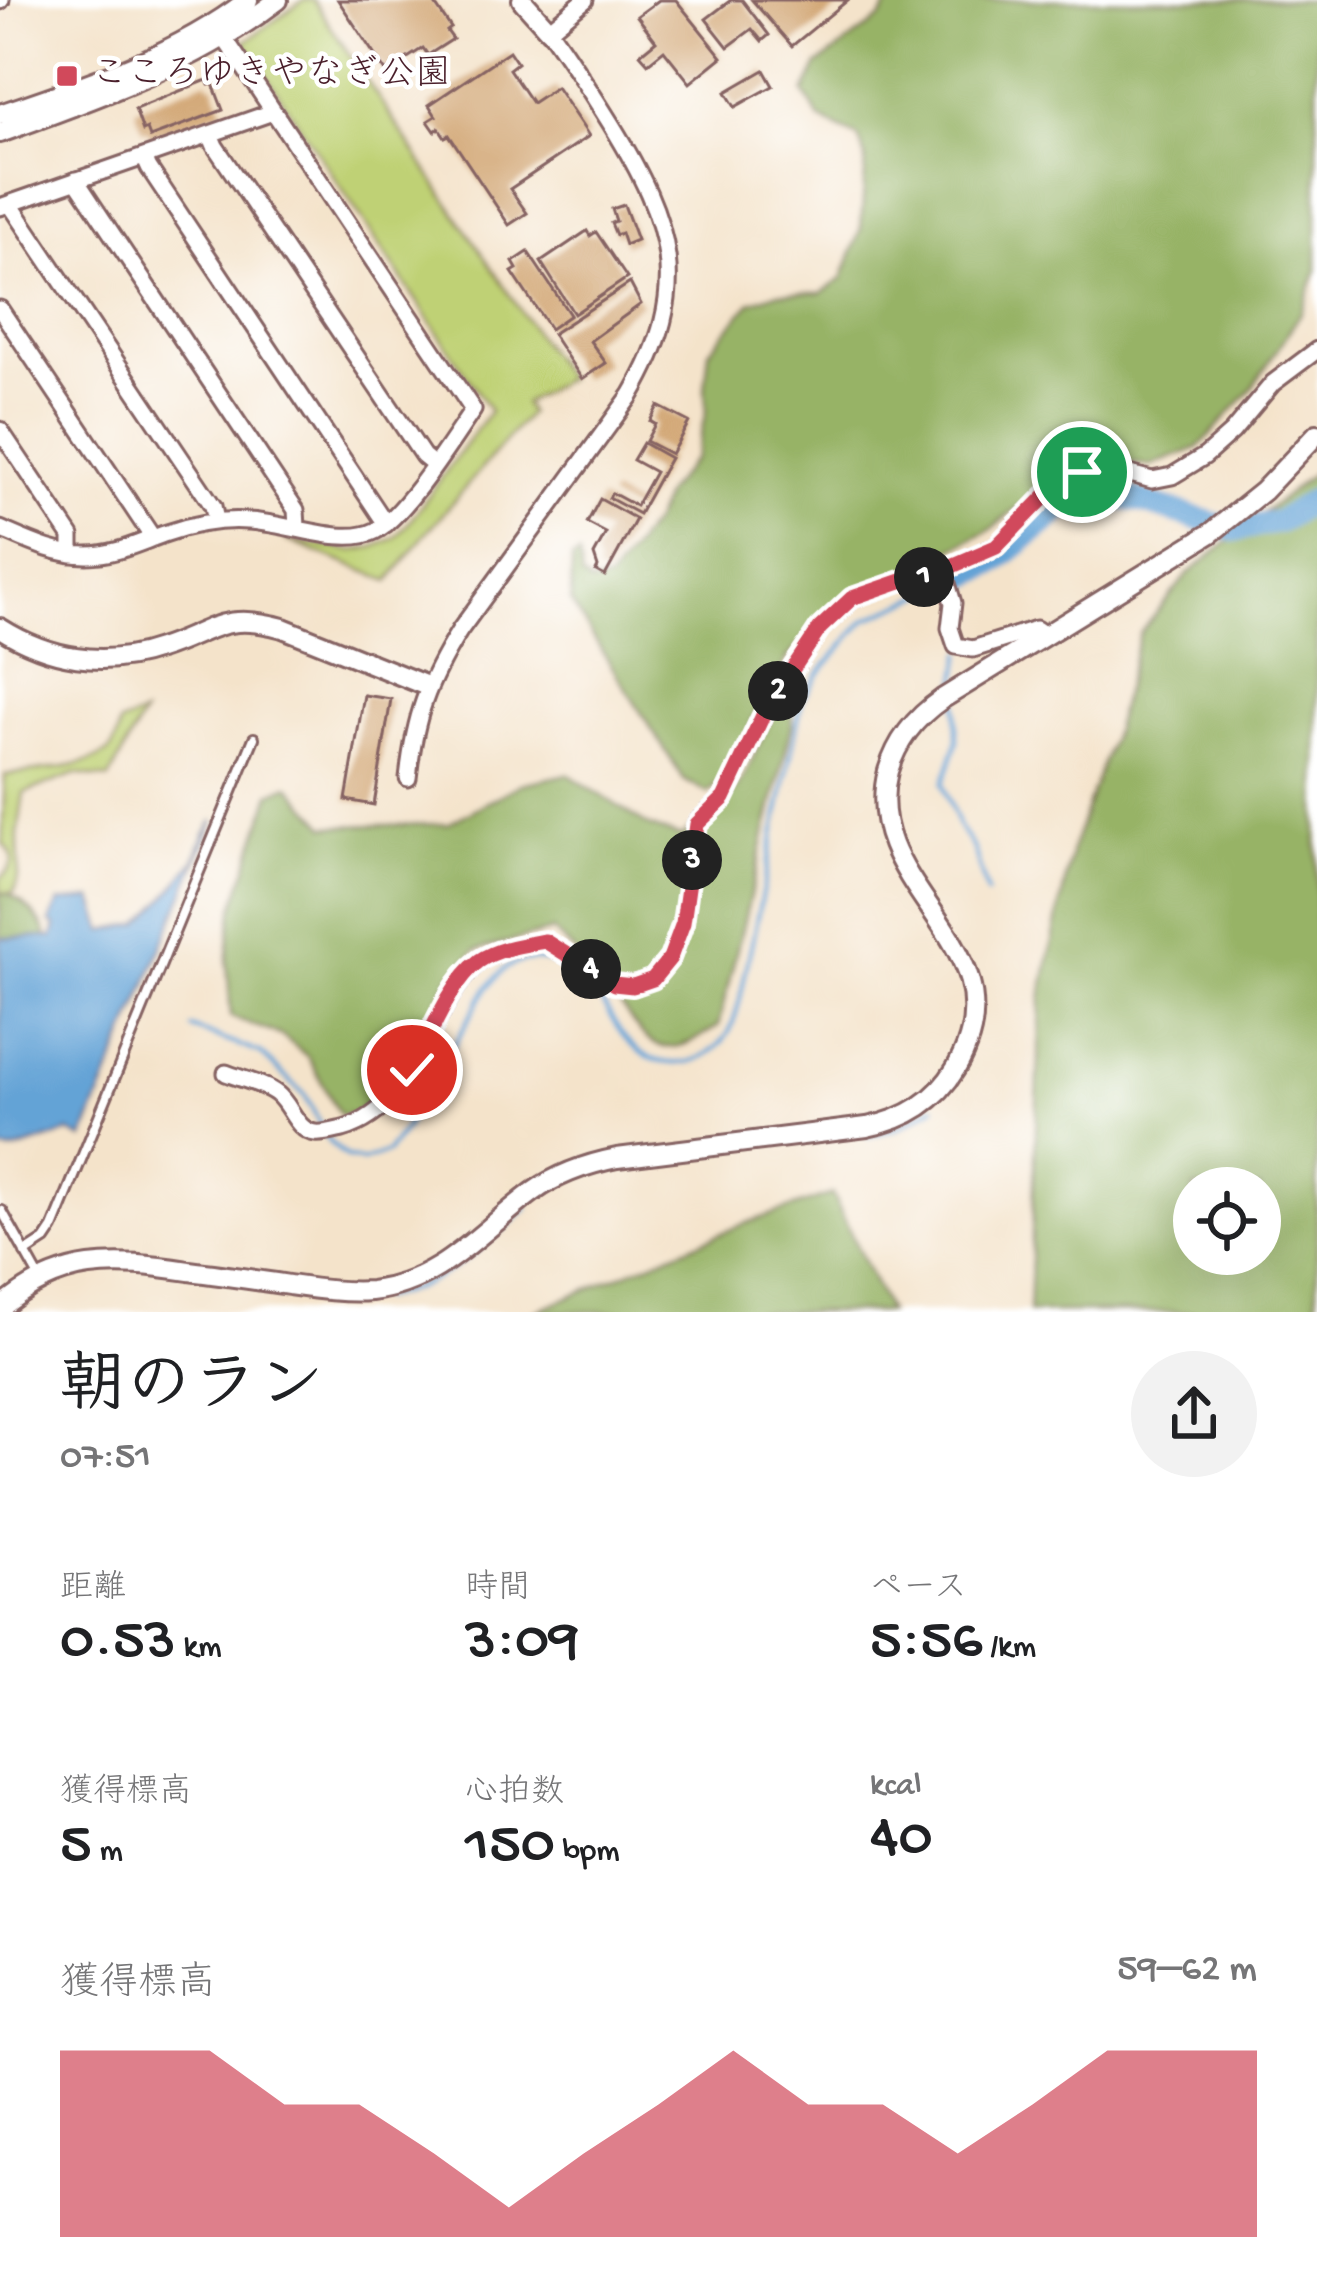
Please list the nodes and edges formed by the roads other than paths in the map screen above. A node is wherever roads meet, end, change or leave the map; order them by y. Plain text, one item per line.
1 (248, 0) edge
2 (278, 0) edge
3 (522, 0) edge
4 (586, 0) edge
5 (549, 30) junction
6 (223, 36) junction
7 (273, 112) junction
8 (0, 114) edge
9 (0, 134) edge
10 (210, 134) junction
11 (144, 157) junction
12 (76, 180) junction
13 (5, 206) edge
14 (0, 309) edge
15 (1317, 350) edge
16 (0, 430) edge
17 (1317, 434) edge
18 (434, 465) junction
19 (216, 521) junction
20 (386, 524) junction
21 (296, 527) junction
22 (0, 529) edge
23 (153, 538) junction
24 (70, 554) junction
25 (946, 579) junction
26 (0, 628) edge
27 (1046, 636) junction
28 (427, 686) junction
29 (254, 737) dead end
30 (408, 778) dead end
31 (226, 1073) dead end
32 (2, 1211) edge
33 (25, 1252) junction
34 (41, 1280) junction
35 (0, 1309) edge

1 - 8 street
2 - 6 street
3 - 5 street
4 - 5 street
5 - 28 street
6 - 7 street
6 - 9 street
7 - 10 street
7 - 18 street
10 - 11 street
10 - 18 street
11 - 12 street
11 - 20 street
12 - 13 street
12 - 21 street
13 - 19 street
14 - 23 street
15 - 25 street
16 - 24 street
17 - 27 street
18 - 20 street
19 - 21 street
19 - 23 street
20 - 21 street
22 - 24 street
23 - 24 street
25 - 27 street
25 - 31 street
26 - 28 street
27 - 34 street
28 - 30 street
29 - 33 lane
32 - 33 lane
33 - 34 lane
34 - 35 street

